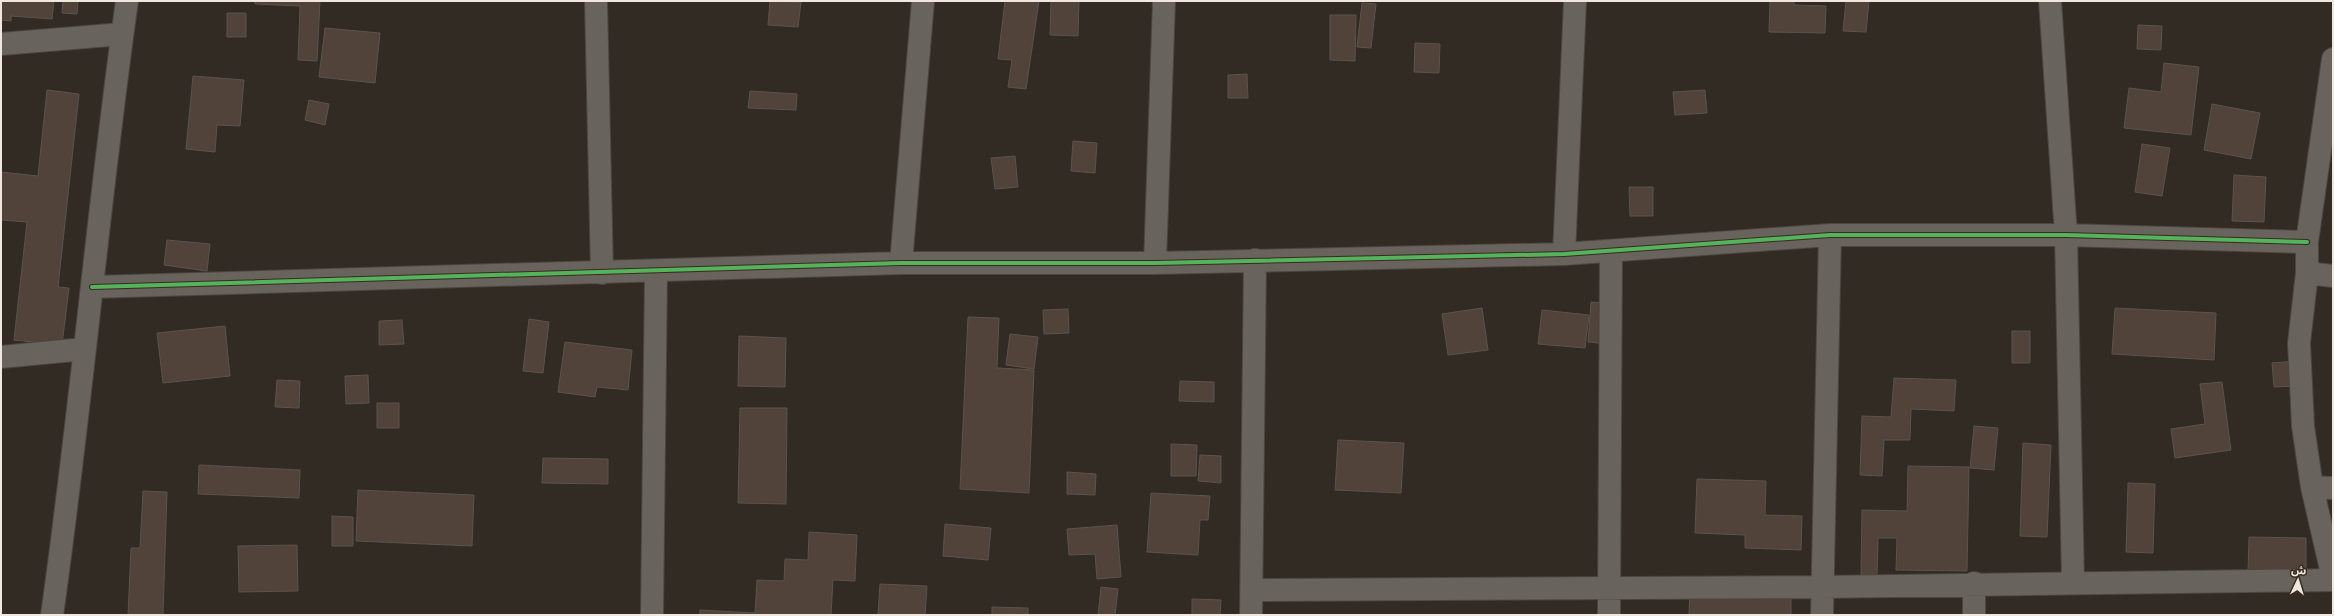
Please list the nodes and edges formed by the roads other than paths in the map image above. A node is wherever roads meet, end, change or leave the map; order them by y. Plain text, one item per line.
1 (127, 1) edge
2 (596, 1) edge
3 (923, 1) edge
4 (1164, 1) edge
5 (1575, 1) edge
6 (2050, 1) edge
7 (122, 34) junction
8 (1, 44) edge
9 (2333, 59) edge
10 (1830, 235) junction
11 (2066, 235) junction
12 (2307, 242) junction
13 (1611, 252) junction
14 (1564, 254) junction
15 (1255, 260) junction
16 (901, 263) junction
17 (1155, 263) junction
18 (656, 271) junction
19 (602, 273) junction
20 (2307, 273) junction
21 (2333, 276) edge
22 (92, 287) junction
23 (84, 349) junction
24 (1, 357) edge
25 (2323, 488) edge
26 (2333, 579) edge
27 (2073, 582) junction
28 (1974, 583) junction
29 (1822, 587) junction
30 (1610, 588) junction
31 (1252, 590) junction
32 (52, 615) edge
33 (652, 615) edge
34 (1251, 615) edge
35 (1609, 615) edge
36 (1822, 615) edge
37 (1974, 615) edge

1 - 7 street
2 - 19 street
3 - 16 street
4 - 17 street
5 - 14 street
6 - 11 street
7 - 8 street
7 - 22 street
9 - 12 street
10 - 11 street
10 - 13 street
10 - 29 street
11 - 12 street
11 - 27 street
12 - 20 street
13 - 14 street
13 - 30 street
14 - 15 street
15 - 17 street
15 - 31 street
16 - 17 street
16 - 18 street
18 - 19 street
18 - 33 street
19 - 22 street
20 - 21 street
20 - 25 street
22 - 23 street
23 - 24 street
23 - 32 street
25 - 26 street
26 - 27 street
27 - 28 street
28 - 29 street
28 - 37 street
29 - 30 street
29 - 36 street
30 - 31 street
30 - 35 street
31 - 34 street

